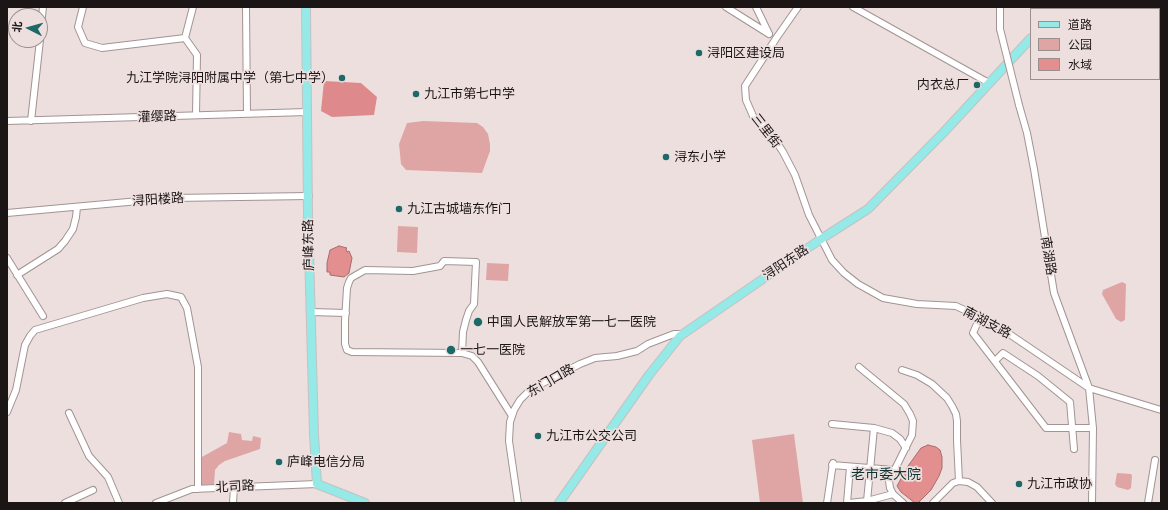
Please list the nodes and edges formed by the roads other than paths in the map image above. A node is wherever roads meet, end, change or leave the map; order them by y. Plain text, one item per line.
1 (83, 7) edge
2 (193, 7) edge
3 (246, 7) edge
4 (306, 7) edge
5 (726, 7) edge
6 (756, 7) edge
7 (798, 7) edge
8 (852, 7) edge
9 (1000, 7) edge
10 (769, 34) junction
11 (185, 38) junction
12 (1030, 39) edge
13 (773, 43) junction
14 (39, 48) edge
15 (989, 83) junction
16 (307, 112) junction
17 (247, 114) junction
18 (196, 116) junction
19 (7, 121) edge
20 (31, 121) junction
21 (308, 196) junction
22 (77, 207) junction
23 (7, 213) edge
24 (821, 239) junction
25 (7, 258) edge
26 (17, 275) junction
27 (311, 312) junction
28 (346, 313) junction
29 (43, 316) dead end
30 (980, 317) junction
31 (683, 334) junction
32 (462, 352) junction
33 (995, 361) junction
34 (860, 367) dead end
35 (902, 370) dead end
36 (1089, 388) junction
37 (1161, 410) edge
38 (7, 412) edge
39 (69, 413) dead end
40 (512, 416) junction
41 (832, 424) dead end
42 (874, 428) junction
43 (1073, 428) junction
44 (1093, 428) junction
45 (906, 448) junction
46 (1074, 449) dead end
47 (1155, 460) dead end
48 (850, 467) junction
49 (870, 468) junction
50 (894, 470) junction
51 (959, 481) junction
52 (317, 484) junction
53 (234, 487) junction
54 (198, 489) junction
55 (93, 490) dead end
56 (893, 494) junction
57 (868, 500) junction
58 (66, 503) edge
59 (119, 503) edge
60 (156, 503) edge
61 (233, 503) edge
62 (365, 503) edge
63 (518, 503) edge
64 (559, 503) edge
65 (827, 503) edge
66 (848, 503) edge
67 (903, 503) edge
68 (932, 503) edge
69 (992, 503) edge
70 (1092, 503) edge
71 (1148, 503) edge

1 - 11 street
2 - 11 street
3 - 17 street
4 - 16 main road, 庐峰东路
5 - 10 street
6 - 10 street
7 - 13 street, 三里街
8 - 15 street
9 - 36 street, 南湖路, bridge
10 - 13 street
11 - 18 street
12 - 15 main road, 浔阳东路
13 - 24 street, 三里街
14 - 20 street
15 - 24 main road, 浔阳东路
16 - 17 street, 灌缨路
16 - 21 main road, 庐峰东路
17 - 18 street, 灌缨路
18 - 20 street, 灌缨路
19 - 20 street, 灌缨路
21 - 22 street, 浔阳楼路
21 - 27 main road, 庐峰东路
22 - 23 street, 浔阳楼路
22 - 26 street
24 - 30 street, 南湖支路
24 - 31 main road, 浔阳东路
25 - 26 street
26 - 29 street
27 - 28 street
27 - 52 main road, 庐峰东路
28 - 32 street
28 - 32 street
30 - 33 street
30 - 36 street, 南湖支路
31 - 40 street, 东门口路
31 - 64 main road, 浔阳东路
32 - 40 street
33 - 43 street
33 - 43 street
34 - 45 street
35 - 51 street
36 - 37 street, 南湖支路
36 - 44 street, 南湖路
38 - 54 street
39 - 59 street
40 - 63 street, 东门口路
41 - 42 street
42 - 45 street
42 - 49 street
43 - 44 street
43 - 46 street
44 - 70 street, 南湖路
45 - 50 street
47 - 71 street
48 - 49 street
48 - 65 street
48 - 66 street
49 - 50 street
49 - 57 street
50 - 56 street
51 - 68 street
51 - 69 street
52 - 53 street, 北司路
52 - 62 main road
53 - 54 street, 北司路
53 - 61 street
54 - 60 street, 北司路
55 - 58 street
56 - 57 street
56 - 67 street
57 - 66 street

